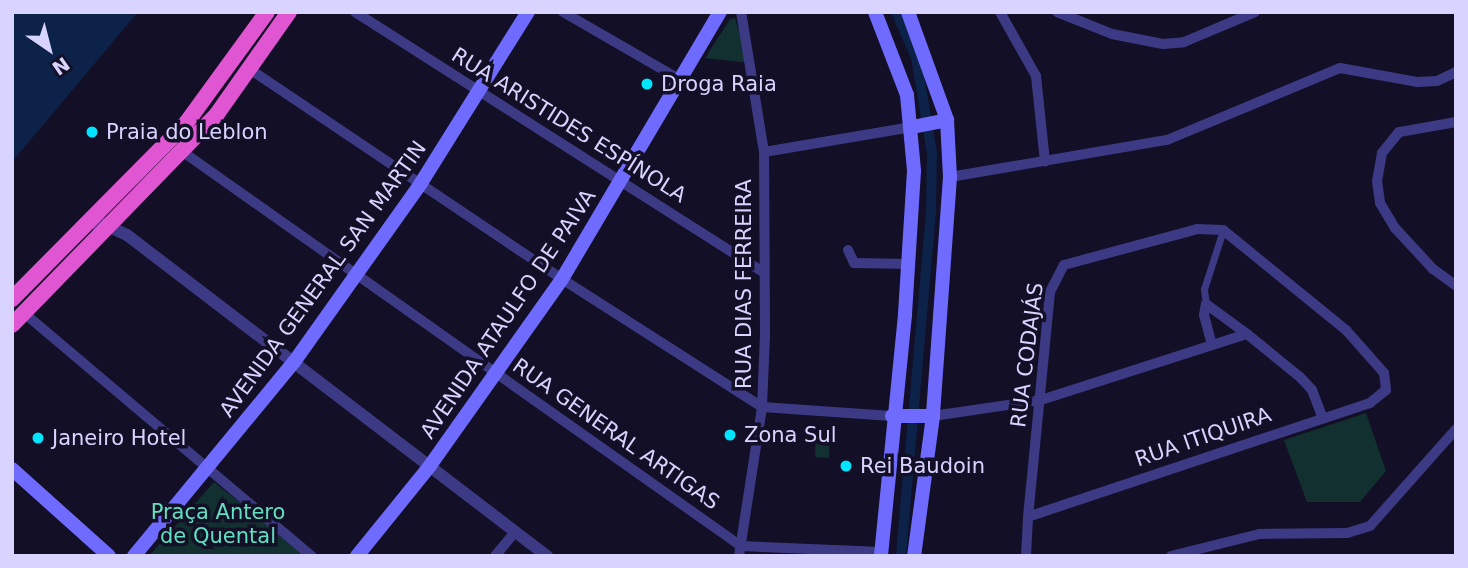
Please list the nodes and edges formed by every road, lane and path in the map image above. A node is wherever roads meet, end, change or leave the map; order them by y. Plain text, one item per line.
1 (267, 12) edge
2 (289, 12) edge
3 (355, 12) edge
4 (528, 12) edge
5 (564, 12) edge
6 (720, 12) edge
7 (741, 12) edge
8 (875, 12) edge
9 (908, 12) edge
10 (1000, 12) edge
11 (1057, 12) edge
12 (1255, 12) edge
13 (251, 70) junction
14 (1456, 72) edge
15 (681, 80) junction
16 (480, 92) junction
17 (947, 120) junction
18 (1456, 122) edge
19 (912, 127) junction
20 (183, 152) junction
21 (764, 152) junction
22 (1045, 162) junction
23 (950, 177) junction
24 (623, 181) junction
25 (421, 183) junction
26 (87, 224) junction
27 (111, 226) junction
28 (1223, 230) junction
29 (848, 250) dead end
30 (909, 264) junction
31 (762, 271) junction
32 (358, 274) junction
33 (562, 279) junction
34 (1456, 286) edge
35 (12, 299) edge
36 (1206, 304) junction
37 (18, 319) edge
38 (1247, 334) junction
39 (1212, 345) junction
40 (294, 362) junction
41 (495, 373) junction
42 (1041, 400) junction
43 (762, 407) junction
44 (892, 416) junction
45 (933, 416) junction
46 (1322, 416) junction
47 (1456, 429) edge
48 (429, 467) junction
49 (12, 469) edge
50 (208, 470) junction
51 (1028, 517) junction
52 (515, 532) junction
53 (738, 553) edge
54 (881, 554) edge
55 (109, 556) edge
56 (134, 556) edge
57 (312, 556) edge
58 (357, 556) edge
59 (495, 556) edge
60 (547, 556) edge
61 (914, 556) edge
62 (1026, 556) edge
63 (1171, 556) edge

1 - 26 highway
2 - 13 highway
3 - 16 street, RUA ARISTIDES ESPÍNOLA
4 - 16 main road, AVENIDA GENERAL SAN MARTIN
5 - 15 street
6 - 15 main road, AVENIDA ATAULFO DE PAIVA
7 - 21 street, RUA DIAS FERREIRA
8 - 19 main road
9 - 17 main road
10 - 22 street
11 - 12 street
13 - 20 highway
13 - 25 street
14 - 22 street
15 - 24 main road, AVENIDA ATAULFO DE PAIVA
16 - 24 street, RUA ARISTIDES ESPÍNOLA
16 - 25 main road, AVENIDA GENERAL SAN MARTIN
17 - 19 main road
17 - 23 main road
18 - 34 street
19 - 21 street
19 - 30 main road
20 - 27 highway
20 - 32 street, RUA GENERAL ARTIGAS
21 - 31 street, RUA DIAS FERREIRA
22 - 23 street
23 - 45 main road
24 - 31 street, RUA ARISTIDES ESPÍNOLA
24 - 33 main road, AVENIDA ATAULFO DE PAIVA
25 - 32 main road, AVENIDA GENERAL SAN MARTIN
25 - 33 street
26 - 27 street
26 - 35 highway
27 - 37 highway
27 - 40 street
28 - 36 street
28 - 42 street, RUA CODAJÁS
28 - 46 street, RUA ITIQUIRA
29 - 30 street
30 - 44 main road
31 - 43 street, RUA DIAS FERREIRA
32 - 40 main road, AVENIDA GENERAL SAN MARTIN
32 - 41 street, RUA GENERAL ARTIGAS
33 - 41 main road, AVENIDA ATAULFO DE PAIVA
33 - 43 street
36 - 38 street
36 - 39 street
37 - 50 street
38 - 39 street
38 - 46 street
39 - 42 street
40 - 48 street
40 - 50 main road, AVENIDA GENERAL SAN MARTIN
41 - 48 main road, AVENIDA ATAULFO DE PAIVA
41 - 53 street, RUA GENERAL ARTIGAS
42 - 45 street
42 - 51 street, RUA CODAJÁS
43 - 44 street
43 - 53 street, RUA DIAS FERREIRA
44 - 45 main road
44 - 54 main road
45 - 61 main road
46 - 51 street, RUA ITIQUIRA
47 - 63 street
48 - 52 street
48 - 58 main road, AVENIDA ATAULFO DE PAIVA
49 - 55 main road
50 - 56 main road, AVENIDA GENERAL SAN MARTIN
50 - 57 street
51 - 62 street, RUA CODAJÁS
52 - 59 street
52 - 60 street
53 - 54 street

